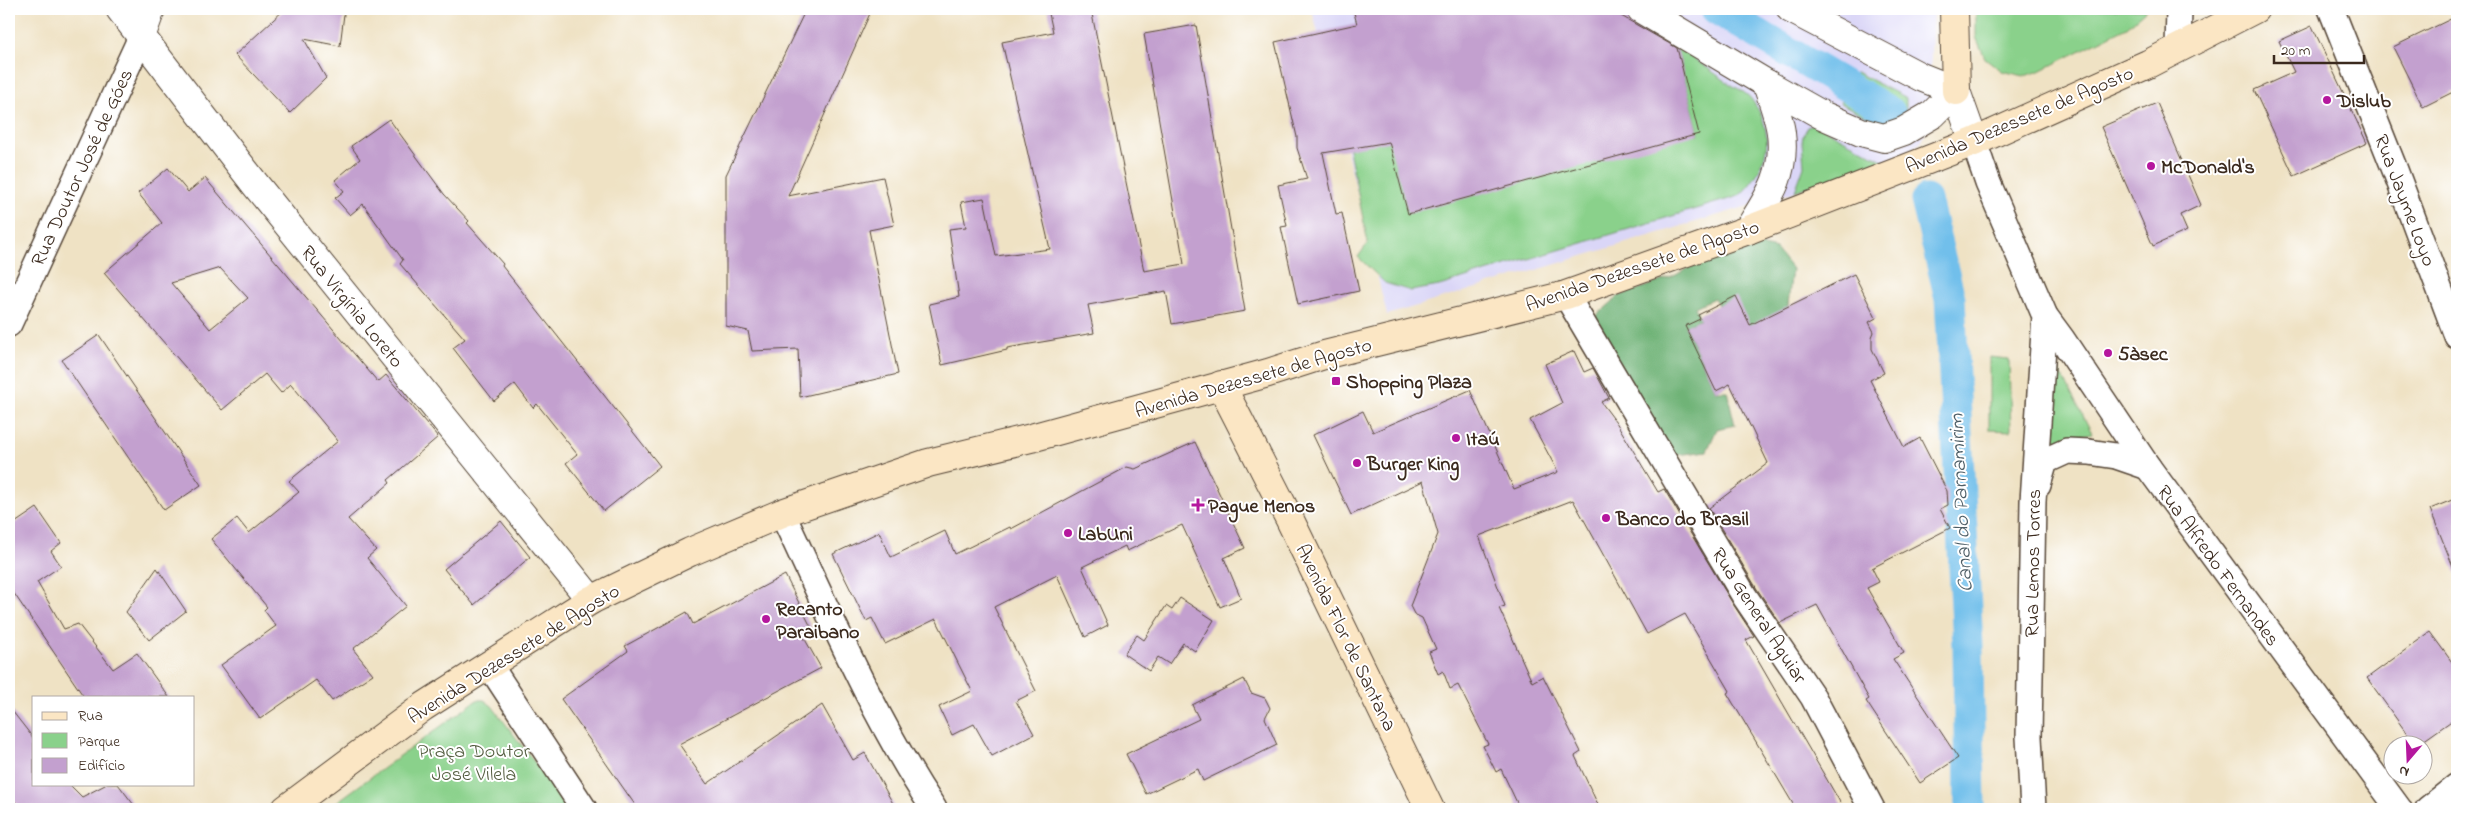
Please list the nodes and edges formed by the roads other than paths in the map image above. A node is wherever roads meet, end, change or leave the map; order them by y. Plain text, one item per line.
1 (120, 9) edge
2 (150, 9) edge
3 (1641, 9) edge
4 (1792, 9) edge
5 (1954, 9) edge
6 (2179, 9) edge
7 (2255, 9) edge
8 (2331, 9) edge
9 (141, 37) junction
10 (2178, 48) junction
11 (1921, 77) junction
12 (1767, 84) junction
13 (1956, 91) junction
14 (1904, 131) junction
15 (1974, 142) junction
16 (1748, 230) junction
17 (1566, 295) junction
18 (2045, 316) junction
19 (9, 324) edge
20 (2457, 336) edge
21 (1221, 385) junction
22 (2148, 467) junction
23 (2033, 501) junction
24 (782, 513) junction
25 (591, 600) junction
26 (490, 666) junction
27 (2457, 786) edge
28 (286, 809) edge
29 (584, 809) edge
30 (934, 809) edge
31 (1430, 809) edge
32 (1872, 809) edge
33 (2032, 809) edge
34 (2399, 809) edge
35 (2428, 809) edge

1 - 2 street
1 - 9 street, Rua Virgínia Loreto
2 - 9 street, Rua Doutor José de Góes
3 - 12 street
4 - 11 street
5 - 13 main road
6 - 10 street
7 - 10 main road, Avenida Dezessete de Agosto
8 - 20 street, Rua Jayme Loyo
9 - 19 street, Rua Doutor José de Góes
9 - 25 street, Rua Virgínia Loreto
10 - 15 main road, Avenida Dezessete de Agosto
11 - 13 street
11 - 14 street
12 - 14 street
12 - 16 street
13 - 14 street
13 - 15 street
15 - 16 main road, Avenida Dezessete de Agosto
15 - 18 street
16 - 17 main road, Avenida Dezessete de Agosto
17 - 21 main road, Avenida Dezessete de Agosto
17 - 32 street, Rua General Aguiar
18 - 22 street, Rua Alfredo Fernandes
18 - 23 street, Rua Lemos Torres
21 - 24 main road, Avenida Dezessete de Agosto
21 - 31 main road, Avenida Flor de Santana
22 - 23 street
22 - 34 street, Rua Alfredo Fernandes
23 - 33 street, Rua Lemos Torres
24 - 25 main road, Avenida Dezessete de Agosto
24 - 30 street
25 - 26 main road, Avenida Dezessete de Agosto
26 - 28 main road, Avenida Dezessete de Agosto
26 - 29 street
27 - 35 street

